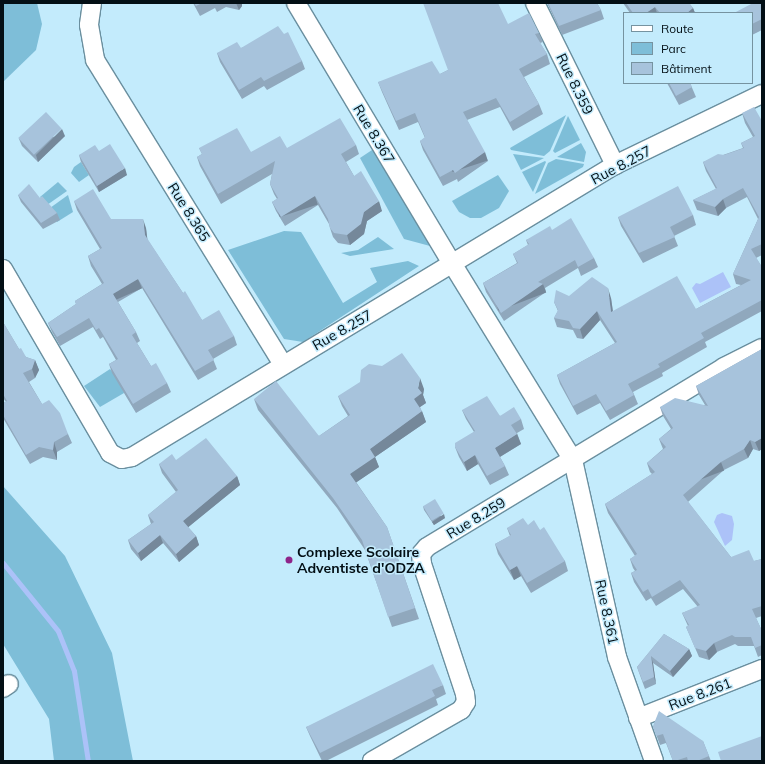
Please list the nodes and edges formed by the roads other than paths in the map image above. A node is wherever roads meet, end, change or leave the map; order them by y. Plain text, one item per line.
1 (92, 3) edge
2 (296, 3) edge
3 (535, 3) edge
4 (762, 94) edge
5 (615, 166) junction
6 (453, 265) junction
7 (3, 269) edge
8 (762, 348) edge
9 (283, 364) junction
10 (573, 460) junction
11 (762, 669) edge
12 (638, 718) junction
13 (372, 761) edge
14 (654, 761) edge

1 - 9 street, Rue 8.365
2 - 6 street, Rue 8.367
3 - 5 street, Rue 8.359
4 - 5 street, Rue 8.257
5 - 6 street, Rue 8.257
6 - 9 street, Rue 8.257
6 - 10 street, Rue 8.367
7 - 9 street, Rue 8.257
8 - 10 street, Rue 8.259
10 - 12 street, Rue 8.361
10 - 13 street, Rue 8.259
11 - 12 street, Rue 8.261
12 - 14 street, Rue 8.361

